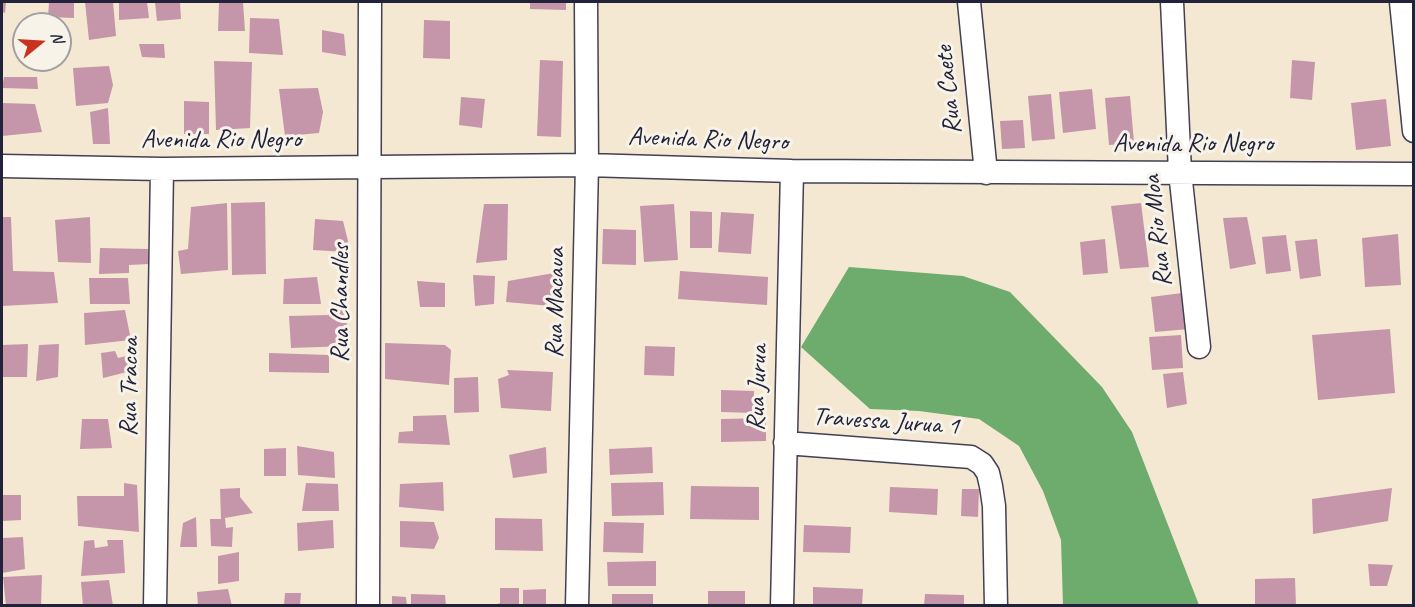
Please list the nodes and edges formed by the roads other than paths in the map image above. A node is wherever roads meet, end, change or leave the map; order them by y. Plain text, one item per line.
1 (370, 2) edge
2 (586, 2) edge
3 (969, 2) edge
4 (1172, 2) edge
5 (1401, 2) edge
6 (1413, 131) edge
7 (587, 165) junction
8 (2, 166) edge
9 (371, 167) junction
10 (162, 170) junction
11 (792, 171) junction
12 (1180, 172) junction
13 (986, 173) junction
14 (1413, 174) edge
15 (1198, 347) dead end
16 (785, 443) junction
17 (155, 606) edge
18 (368, 606) edge
19 (577, 606) edge
20 (782, 606) edge
21 (996, 606) edge

1 - 9 street, Rua Chandles
2 - 7 street, Rua Macaua
3 - 13 street, Rua Caete
4 - 12 street, Rua Rio Moa
5 - 6 street
7 - 9 street, Avenida Rio Negro
7 - 11 street, Avenida Rio Negro
7 - 19 street, Rua Macaua
8 - 10 street, Avenida Rio Negro
9 - 10 street, Avenida Rio Negro
9 - 18 street, Rua Chandles
10 - 17 street, Rua Tracoa
11 - 13 street, Avenida Rio Negro
11 - 16 street, Rua Jurua
12 - 13 street, Avenida Rio Negro
12 - 14 street, Avenida Rio Negro
12 - 15 street, Rua Rio Moa
16 - 20 street, Rua Jurua
16 - 21 street, Travessa Jurua 1

